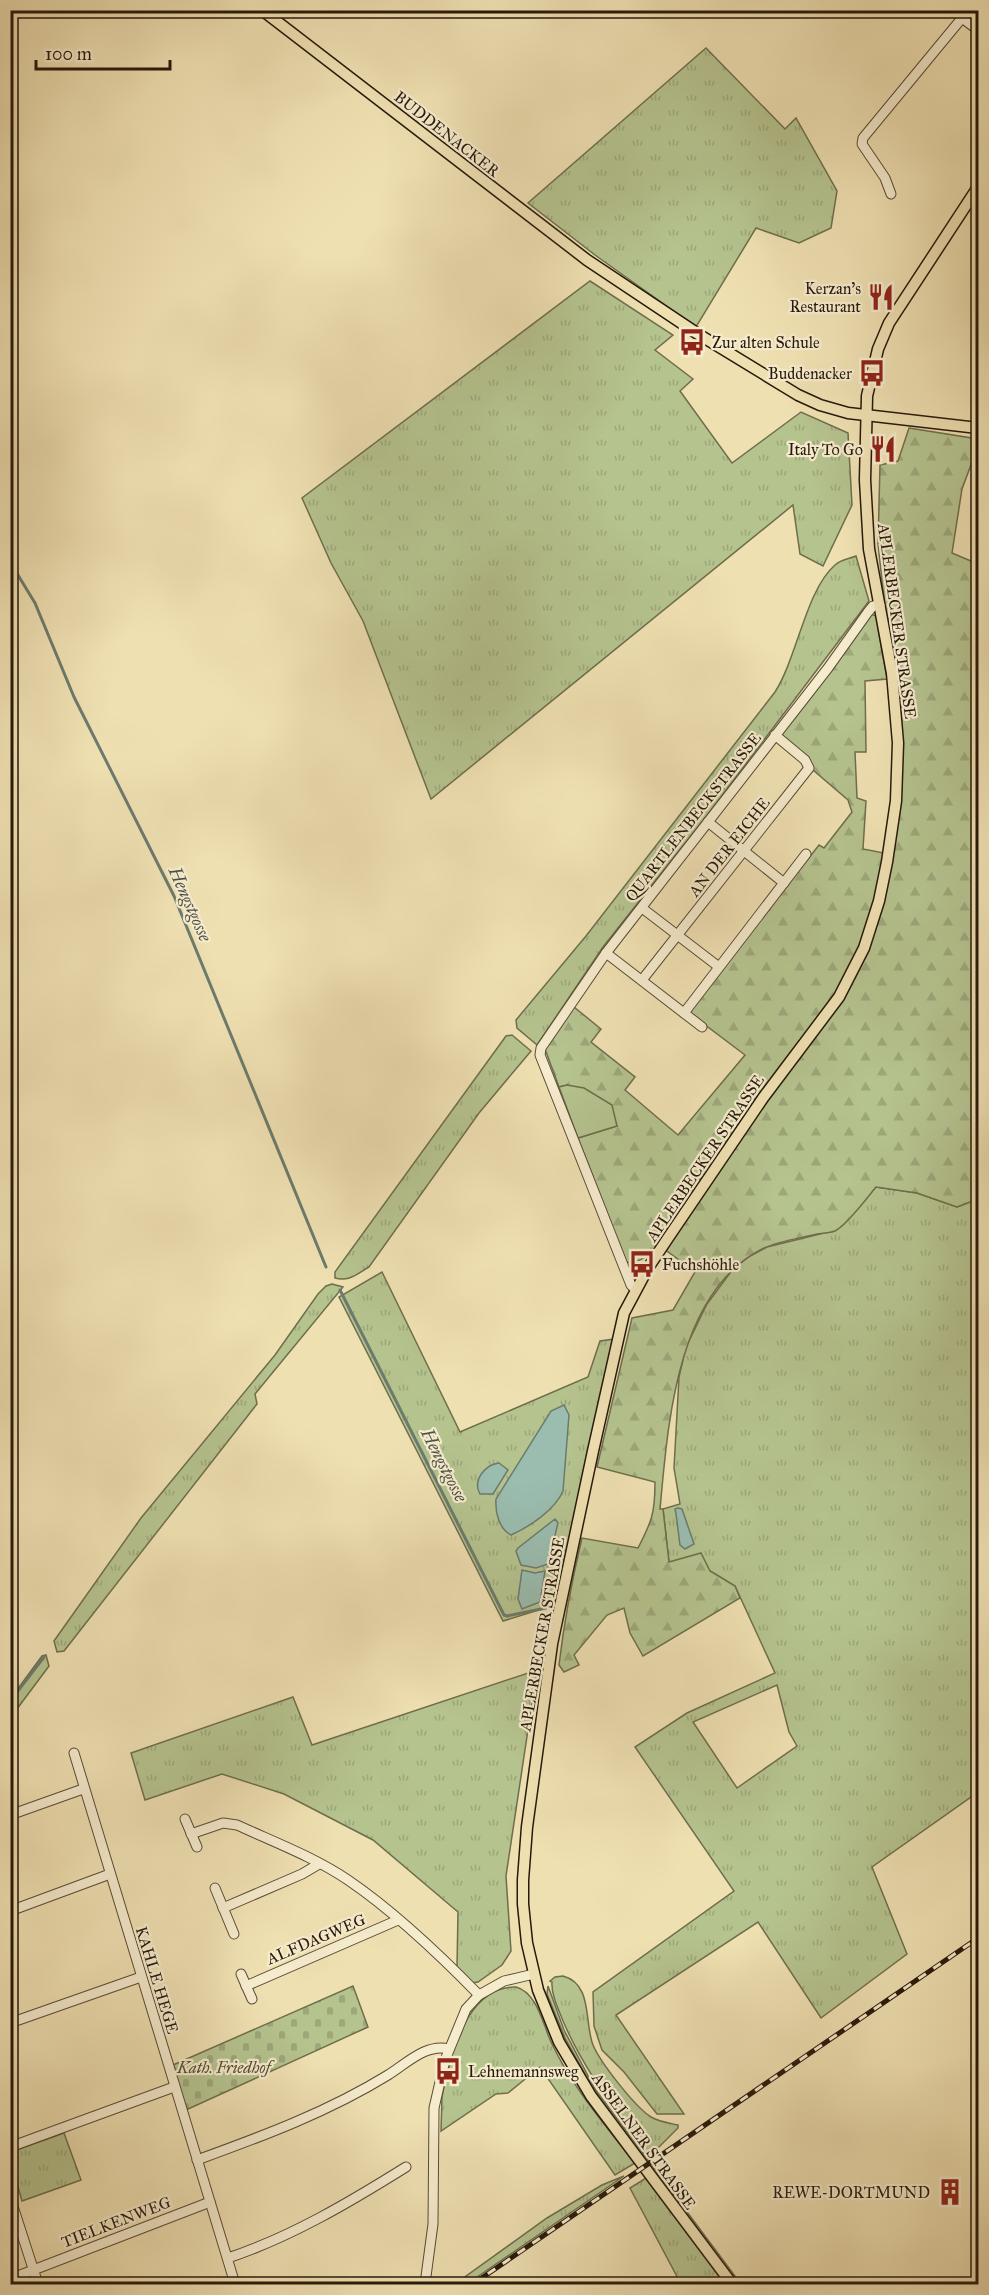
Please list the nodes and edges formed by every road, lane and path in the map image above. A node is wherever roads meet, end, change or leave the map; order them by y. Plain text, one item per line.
1 (262, 10) edge
2 (978, 30) edge
3 (978, 187) edge
4 (891, 194) dead end
5 (866, 415) junction
6 (978, 428) edge
7 (880, 605) junction
8 (775, 735) junction
9 (708, 822) junction
10 (744, 851) junction
11 (806, 854) dead end
12 (784, 883) junction
13 (642, 908) junction
14 (678, 936) junction
15 (606, 953) junction
16 (719, 967) junction
17 (642, 981) junction
18 (684, 1013) junction
19 (702, 1027) dead end
20 (636, 1290) junction
21 (74, 1754) dead end
22 (83, 1789) junction
23 (10, 1815) edge
24 (185, 1819) dead end
25 (191, 1834) junction
26 (197, 1847) dead end
27 (319, 1864) junction
28 (110, 1874) junction
29 (215, 1888) dead end
30 (223, 1908) junction
31 (10, 1911) edge
32 (398, 1920) junction
33 (234, 1934) dead end
34 (241, 1974) dead end
35 (534, 1974) junction
36 (141, 1977) junction
37 (246, 1986) junction
38 (479, 1995) junction
39 (252, 1999) dead end
40 (10, 2023) edge
41 (449, 2049) junction
42 (174, 2087) junction
43 (10, 2147) edge
44 (197, 2160) junction
45 (406, 2167) dead end
46 (10, 2197) edge
47 (210, 2202) junction
48 (228, 2258) junction
49 (34, 2270) junction
50 (10, 2279) edge
51 (38, 2284) edge
52 (235, 2284) edge
53 (424, 2284) edge
54 (732, 2284) edge

1 - 5 main road, BUDDENACKER
2 - 4 street
3 - 5 main road, APLERBECKER STRASSE
5 - 6 main road, BUDDENACKER
5 - 7 main road, APLERBECKER STRASSE
7 - 8 street, QUARTLENBECKSTRASSE
7 - 20 main road, APLERBECKER STRASSE
8 - 9 street, QUARTLENBECKSTRASSE
8 - 10 street, AN DER EICHE
9 - 10 street
9 - 13 street, QUARTLENBECKSTRASSE
10 - 12 street
10 - 14 street, AN DER EICHE
11 - 12 street
12 - 16 street
13 - 14 street
13 - 15 street, QUARTLENBECKSTRASSE
14 - 16 street
14 - 17 street, AN DER EICHE
15 - 17 street
15 - 20 street, QUARTLENBECKSTRASSE
16 - 18 street
17 - 18 street
18 - 19 street
20 - 35 main road, APLERBECKER STRASSE
21 - 22 street, KAHLE HEGE
22 - 23 street
22 - 28 street, KAHLE HEGE
24 - 25 street
25 - 26 street
25 - 27 street
27 - 30 street
27 - 32 street
28 - 31 street
28 - 36 street, KAHLE HEGE
29 - 30 street
30 - 33 street
32 - 37 street, ALFDAGWEG
32 - 38 street
34 - 37 street
35 - 38 street
35 - 54 main road, ASSELNER STRASSE
36 - 40 street
36 - 42 street, KAHLE HEGE
37 - 39 street
38 - 41 street
41 - 44 street
41 - 53 street
42 - 43 street
42 - 44 street, KAHLE HEGE
44 - 47 street, KAHLE HEGE
45 - 48 street
46 - 49 street
47 - 48 street, KAHLE HEGE
47 - 49 street, TIELKENWEG
48 - 52 street, KAHLE HEGE
49 - 50 street, TIELKENWEG
49 - 51 street

